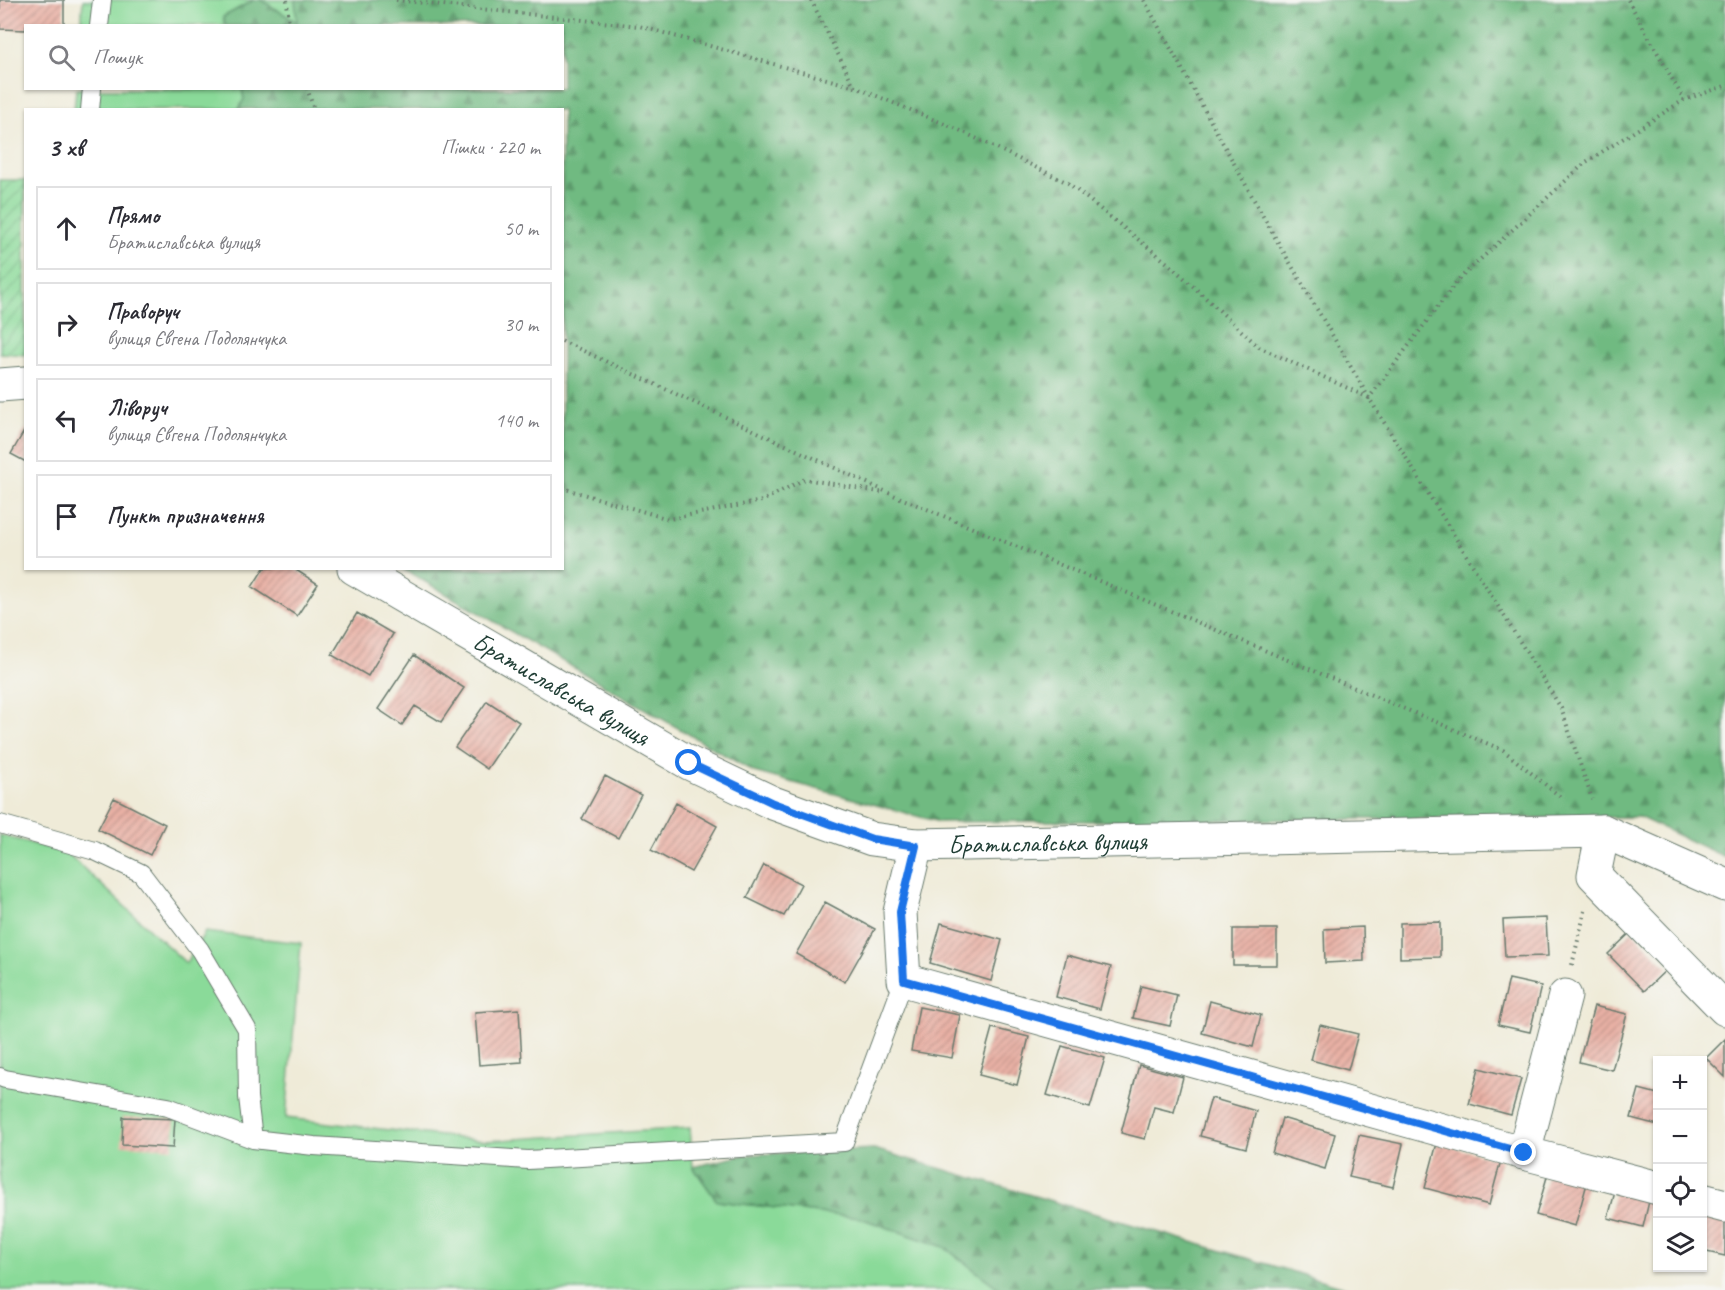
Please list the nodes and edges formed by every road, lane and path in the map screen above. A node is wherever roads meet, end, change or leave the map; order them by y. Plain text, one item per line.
1 (102, 0) edge
2 (287, 0) edge
3 (396, 0) edge
4 (811, 0) edge
5 (1144, 0) edge
6 (1628, 0) edge
7 (99, 24) edge
8 (289, 24) edge
9 (1725, 86) edge
10 (855, 87) junction
11 (92, 90) edge
12 (308, 90) edge
13 (1684, 100) junction
14 (90, 108) edge
15 (313, 108) edge
16 (564, 342) edge
17 (24, 383) edge
18 (0, 385) edge
19 (1369, 398) junction
20 (564, 489) edge
21 (891, 494) junction
22 (357, 570) edge
23 (0, 824) edge
24 (1603, 831) junction
25 (916, 846) junction
26 (1594, 875) junction
27 (1725, 885) edge
28 (904, 980) junction
29 (1565, 996) joint
30 (1725, 1010) edge
31 (0, 1077) edge
32 (254, 1139) junction
33 (1524, 1153) junction
34 (1653, 1187) edge
35 (1707, 1201) edge
36 (1725, 1206) edge

1 - 7 lane
2 - 8 path
3 - 10 path
4 - 10 path
5 - 19 path
6 - 13 path
9 - 13 path
10 - 19 path
11 - 14 lane
12 - 15 path
13 - 19 path
16 - 21 path
17 - 18 street
19 - 24 path
20 - 21 path
21 - 24 path
22 - 25 street, Братиславська вулиця
23 - 32 lane
24 - 25 street, Братиславська вулиця
24 - 26 street
24 - 27 street, Братиславська вулиця
25 - 28 street
26 - 29 path
26 - 30 street
28 - 32 lane
28 - 33 street
29 - 33 street
31 - 32 lane
33 - 34 street
35 - 36 street

